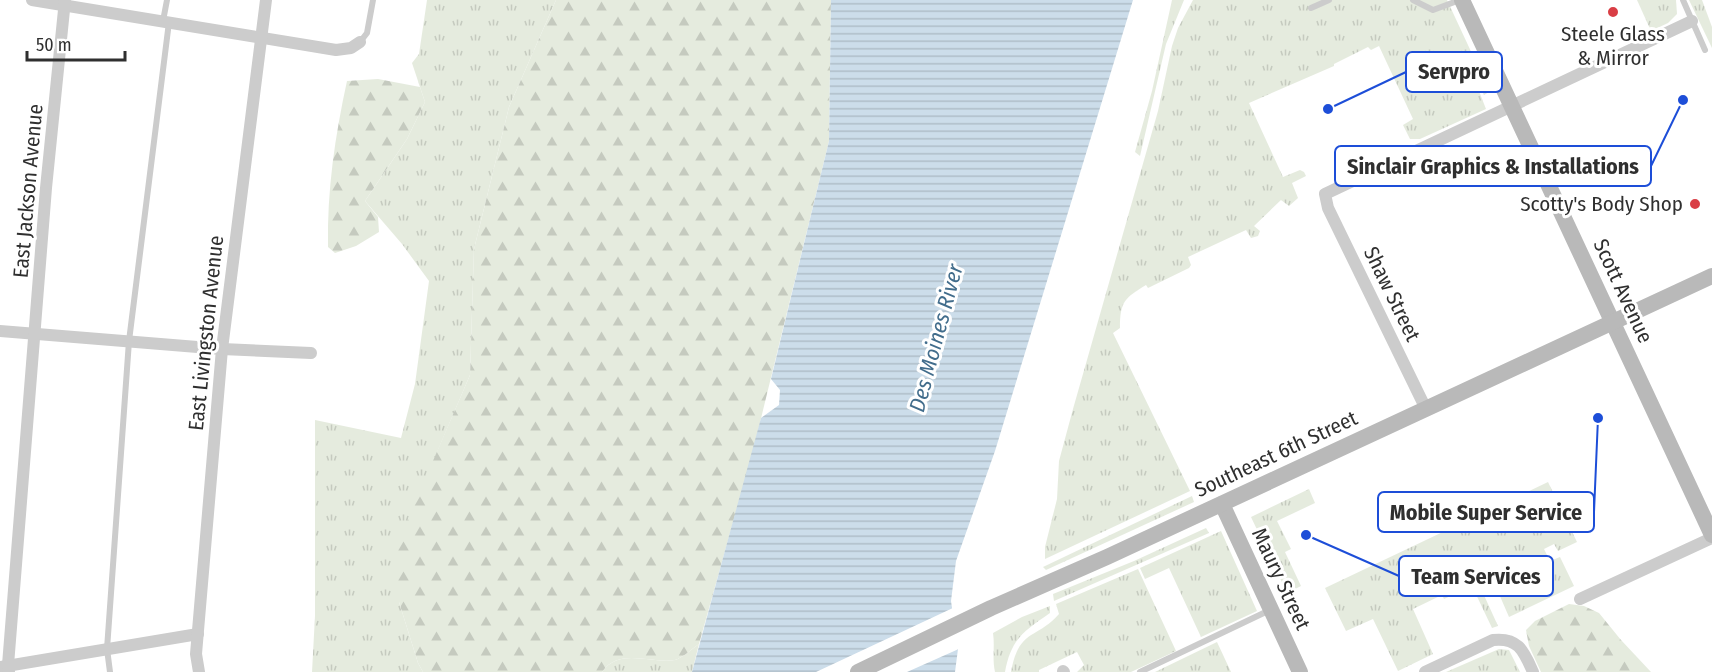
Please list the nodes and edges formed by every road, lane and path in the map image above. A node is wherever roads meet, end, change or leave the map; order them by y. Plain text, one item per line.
1 (32, 0) edge
2 (166, 0) edge
3 (266, 0) edge
4 (373, 0) edge
5 (1329, 0) edge
6 (1413, 0) edge
7 (1461, 0) edge
8 (1683, 0) edge
9 (65, 3) edge
10 (1311, 8) dead end
11 (1692, 21) junction
12 (166, 22) junction
13 (261, 38) junction
14 (360, 42) joint
15 (1706, 50) dead end
16 (1512, 106) junction
17 (1712, 276) edge
18 (1612, 322) junction
19 (0, 331) edge
20 (35, 334) junction
21 (129, 341) junction
22 (222, 349) junction
23 (311, 353) dead end
24 (1426, 409) junction
25 (1222, 504) junction
26 (1712, 537) edge
27 (1580, 599) dead end
28 (1271, 610) junction
29 (198, 634) junction
30 (107, 649) junction
31 (6, 668) edge
32 (110, 672) edge
33 (199, 672) edge
34 (858, 672) edge
35 (1140, 672) edge
36 (1300, 672) edge
37 (1425, 672) edge
38 (1533, 672) edge

1 - 9 street
2 - 12 lane
3 - 13 street, East Livingston Avenue
4 - 14 lane
5 - 10 lane
6 - 7 lane
7 - 16 main road, Scott Avenue
8 - 11 lane
9 - 12 street
9 - 20 street, East Jackson Avenue
11 - 15 lane
11 - 16 street
12 - 13 street
12 - 21 lane
13 - 14 street
13 - 22 street, East Livingston Avenue
16 - 18 main road, Scott Avenue
16 - 24 street, Shaw Street
17 - 18 main road, Southeast 6th Street
18 - 24 main road, Southeast 6th Street
18 - 26 main road, Scott Avenue
19 - 20 street
20 - 21 street
20 - 31 street, East Jackson Avenue
21 - 22 street
21 - 30 lane
22 - 23 street
22 - 29 street, East Livingston Avenue
24 - 25 main road, Southeast 6th Street
25 - 28 main road, Maury Street
25 - 34 main road, Southeast 6th Street
26 - 27 street
28 - 35 lane
28 - 36 main road, Maury Street
29 - 30 street
29 - 33 street, East Livingston Avenue
30 - 31 street
30 - 32 lane
37 - 38 street

